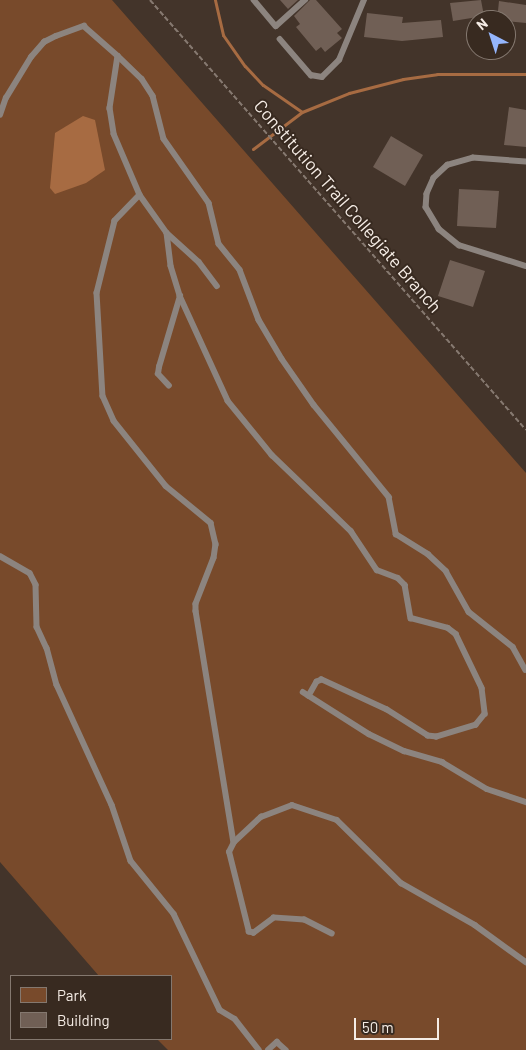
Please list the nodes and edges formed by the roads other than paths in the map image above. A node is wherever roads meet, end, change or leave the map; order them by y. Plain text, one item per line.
1 (254, 0) edge
2 (305, 0) edge
3 (364, 0) edge
4 (280, 39) dead end
5 (118, 56) junction
6 (0, 115) edge
7 (526, 162) edge
8 (139, 192) junction
9 (168, 233) junction
10 (526, 266) edge
11 (217, 286) dead end
12 (180, 296) junction
13 (169, 386) dead end
14 (0, 556) edge
15 (526, 670) edge
16 (303, 692) dead end
17 (308, 696) junction
18 (526, 802) edge
19 (234, 842) junction
20 (332, 934) dead end
21 (526, 962) edge
22 (259, 1050) edge
23 (268, 1050) edge
24 (286, 1050) edge

1 - 2 lane
3 - 4 lane
5 - 6 lane
5 - 8 lane
5 - 15 lane
7 - 10 lane
8 - 9 lane
8 - 19 lane
9 - 11 lane
9 - 12 lane
12 - 13 lane
12 - 17 lane
14 - 22 lane
16 - 17 lane
17 - 18 lane
19 - 20 lane
19 - 21 lane
23 - 24 lane

